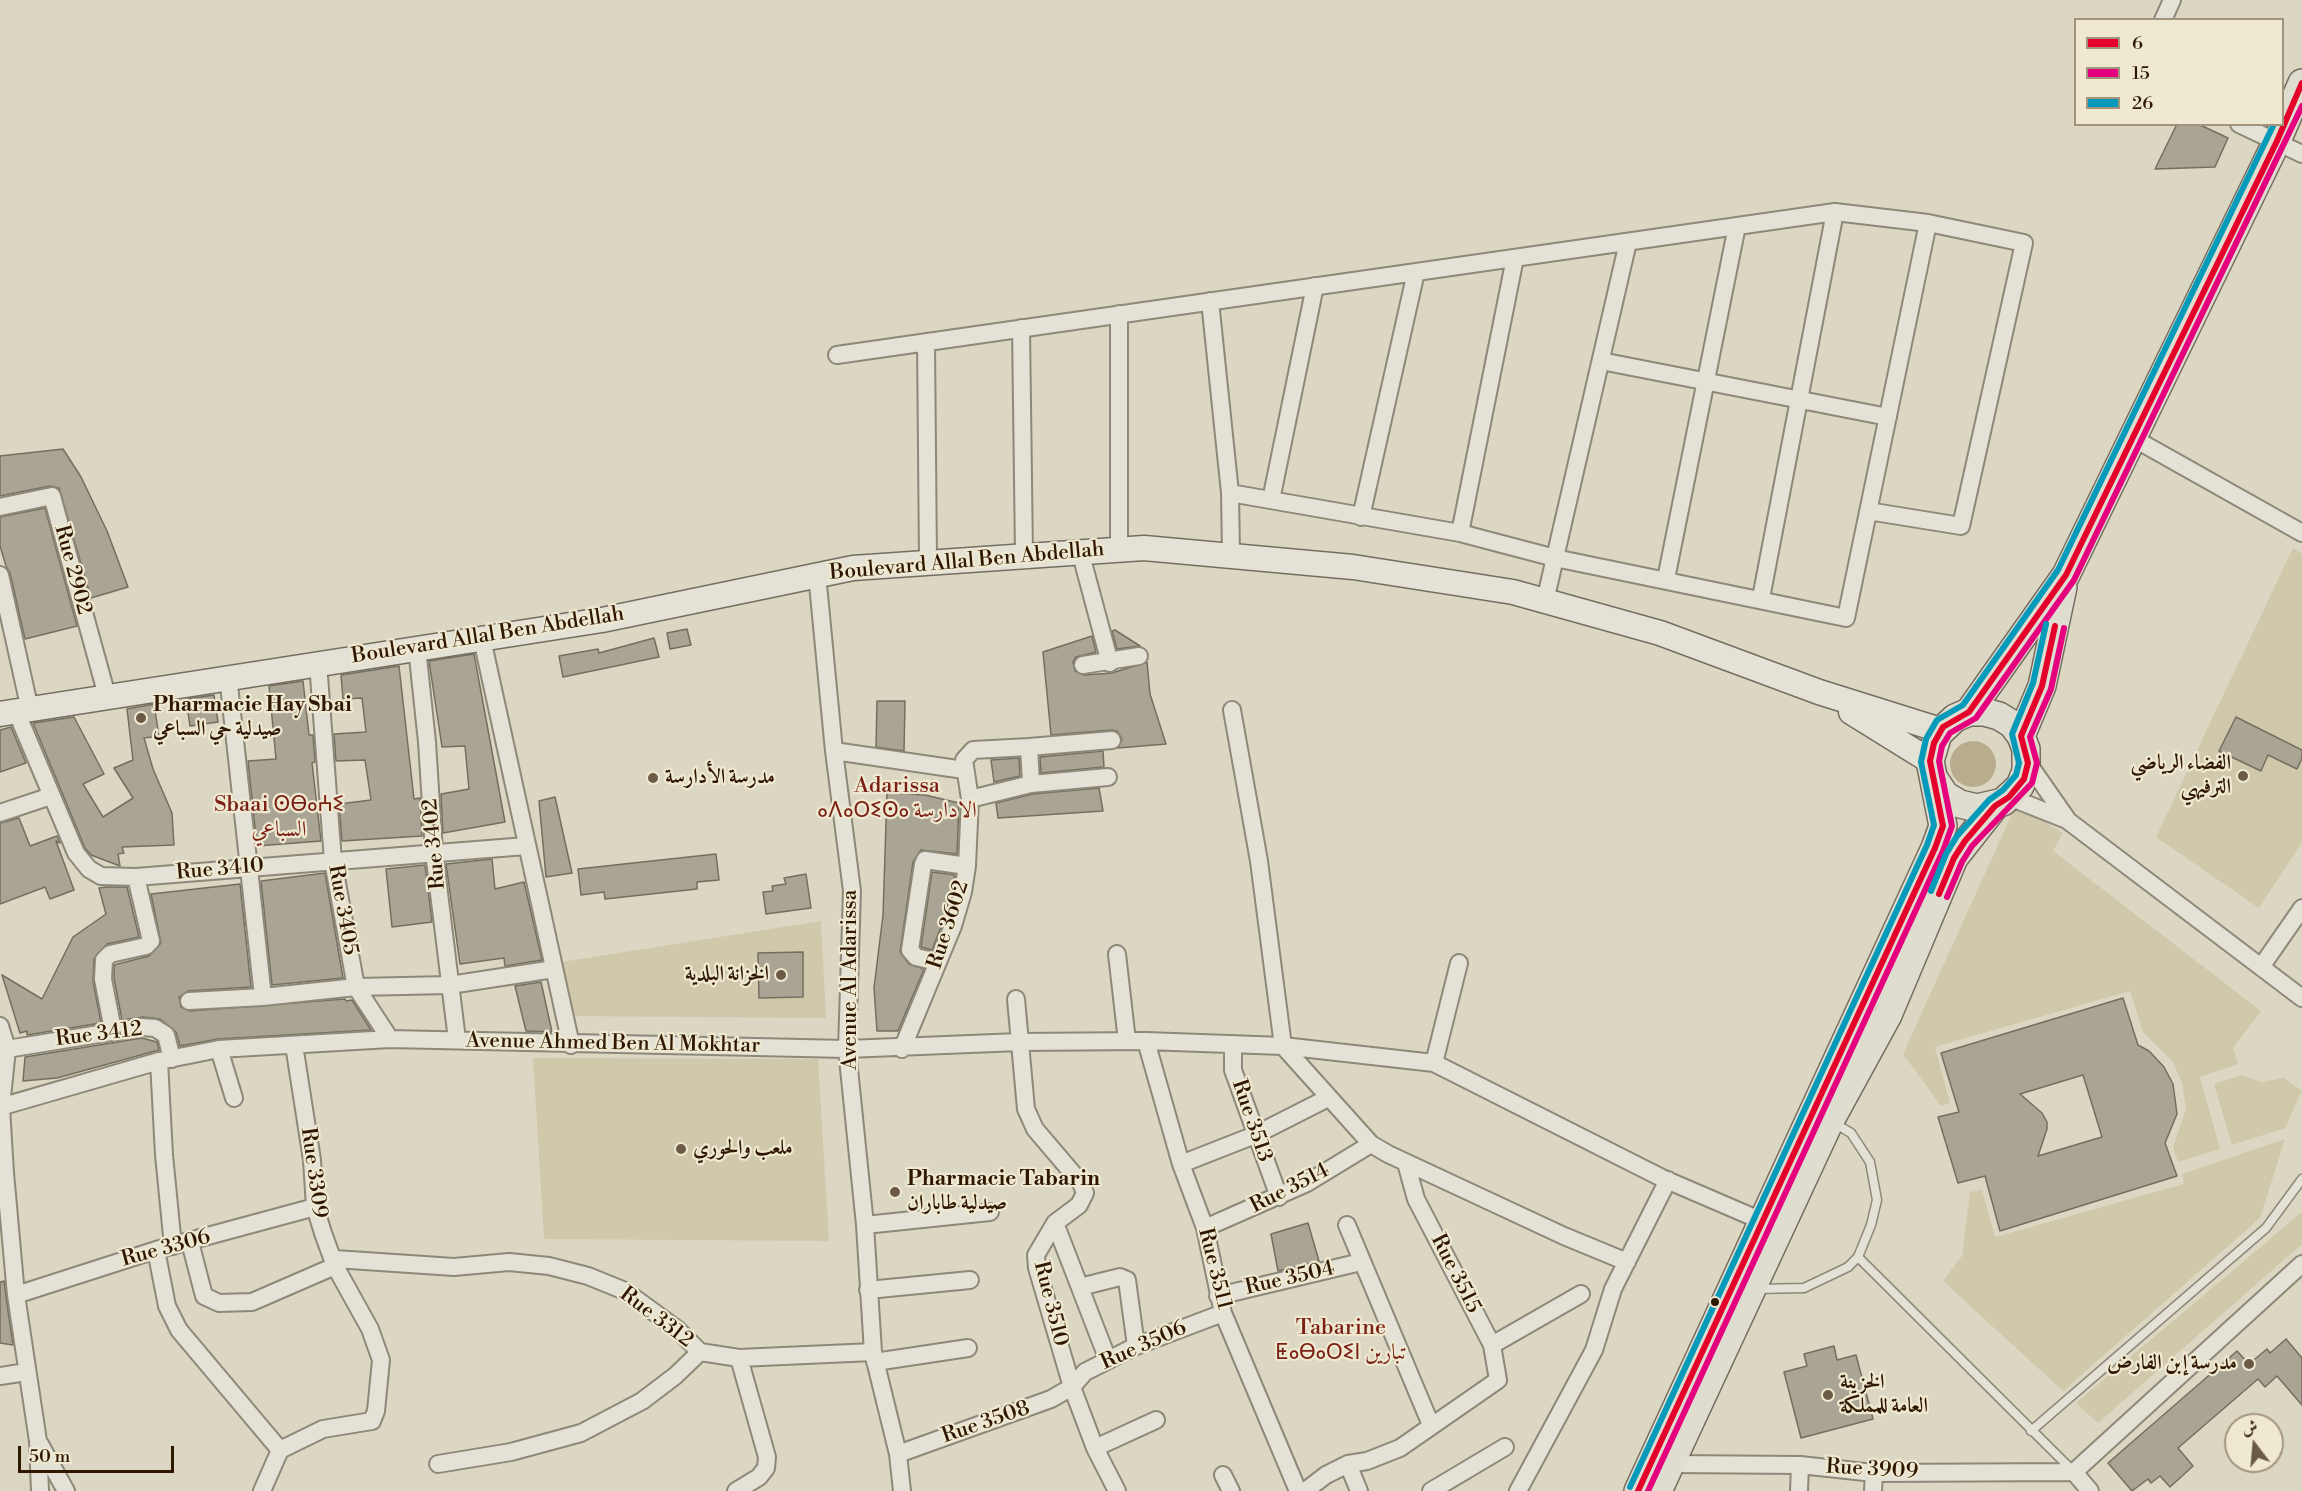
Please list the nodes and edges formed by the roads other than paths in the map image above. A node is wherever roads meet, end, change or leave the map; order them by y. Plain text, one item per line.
1 (2172, 0) edge
2 (2164, 18) edge
3 (2302, 83) edge
4 (2284, 125) edge
5 (2243, 126) edge
6 (2283, 126) edge
7 (2277, 141) junction
8 (2302, 154) edge
9 (1834, 212) junction
10 (1928, 223) junction
11 (1737, 226) junction
12 (1628, 242) junction
13 (1515, 258) junction
14 (1416, 272) junction
15 (1315, 286) junction
16 (1210, 302) junction
17 (1119, 314) junction
18 (1021, 328) junction
19 (926, 342) junction
20 (837, 355) dead end
21 (1601, 361) junction
22 (1706, 380) junction
23 (1799, 399) junction
24 (1888, 417) junction
25 (2133, 438) junction
26 (1230, 493) junction
27 (1271, 500) junction
28 (0, 507) edge
29 (1868, 510) junction
30 (1361, 517) junction
31 (1460, 533) junction
32 (2302, 533) edge
33 (1119, 549) junction
34 (1080, 551) junction
35 (1231, 554) junction
36 (1024, 555) junction
37 (1555, 558) junction
38 (928, 562) junction
39 (818, 574) junction
40 (2066, 575) junction
41 (0, 576) edge
42 (1666, 579) junction
43 (1761, 598) junction
44 (1545, 601) junction
45 (482, 639) junction
46 (417, 648) junction
47 (1139, 656) dead end
48 (318, 663) junction
49 (1110, 663) junction
50 (1083, 665) dead end
51 (228, 676) junction
52 (1819, 692) junction
53 (107, 696) junction
54 (1232, 710) dead end
55 (15, 711) edge
56 (1969, 712) junction
57 (1943, 727) junction
58 (2021, 736) junction
59 (1112, 740) dead end
60 (1029, 747) junction
61 (834, 751) junction
62 (2028, 764) junction
63 (964, 765) junction
64 (1933, 771) junction
65 (1108, 777) dead end
66 (1031, 784) junction
67 (51, 796) junction
68 (970, 799) junction
69 (2002, 802) junction
70 (0, 813) edge
71 (2067, 820) junction
72 (526, 846) junction
73 (434, 852) junction
74 (333, 861) junction
75 (967, 866) junction
76 (248, 867) junction
77 (136, 878) junction
78 (2302, 908) edge
79 (1117, 954) dead end
80 (938, 962) junction
81 (1459, 963) dead end
82 (2261, 967) junction
83 (554, 969) junction
84 (450, 984) junction
85 (356, 987) junction
86 (263, 997) junction
87 (2302, 998) edge
88 (1016, 999) dead end
89 (189, 1001) dead end
90 (0, 1026) edge
91 (113, 1030) junction
92 (390, 1040) junction
93 (458, 1040) junction
94 (1127, 1041) junction
95 (1146, 1041) junction
96 (1018, 1042) junction
97 (1233, 1044) junction
98 (294, 1045) junction
99 (571, 1045) junction
100 (1283, 1046) junction
101 (7, 1049) junction
102 (219, 1049) junction
103 (847, 1049) junction
104 (902, 1049) junction
105 (165, 1060) junction
106 (1434, 1063) junction
107 (234, 1098) dead end
108 (1328, 1098) junction
109 (0, 1107) edge
110 (1830, 1121) junction
111 (1255, 1135) junction
112 (1371, 1143) junction
113 (1406, 1163) junction
114 (1181, 1164) junction
115 (2302, 1179) edge
116 (1668, 1180) junction
117 (1279, 1197) junction
118 (315, 1207) junction
119 (990, 1212) dead end
120 (1762, 1221) junction
121 (1055, 1223) junction
122 (865, 1225) junction
123 (1347, 1225) dead end
124 (1205, 1228) junction
125 (182, 1244) junction
126 (156, 1250) junction
127 (1858, 1257) junction
128 (335, 1262) junction
129 (1361, 1262) junction
130 (1627, 1262) junction
131 (2302, 1264) edge
132 (970, 1280) dead end
133 (1080, 1287) junction
134 (1753, 1289) junction
135 (868, 1290) junction
136 (16, 1294) junction
137 (1581, 1294) dead end
138 (1218, 1296) junction
139 (1223, 1312) junction
140 (1492, 1345) junction
141 (1136, 1346) junction
142 (968, 1348) dead end
143 (700, 1352) junction
144 (874, 1357) junction
145 (739, 1358) junction
146 (1108, 1360) junction
147 (26, 1372) junction
148 (0, 1376) edge
149 (1072, 1387) junction
150 (1156, 1420) dead end
151 (1431, 1425) junction
152 (2031, 1431) junction
153 (38, 1441) junction
154 (1505, 1447) dead end
155 (1095, 1448) junction
156 (280, 1450) junction
157 (898, 1454) junction
158 (438, 1464) dead end
159 (1348, 1464) junction
160 (1671, 1464) junction
161 (1800, 1465) junction
162 (2074, 1472) junction
163 (1874, 1473) junction
164 (1223, 1475) dead end
165 (264, 1490) edge
166 (40, 1491) edge
167 (66, 1491) edge
168 (736, 1491) edge
169 (902, 1491) edge
170 (1117, 1491) edge
171 (1231, 1491) edge
172 (1298, 1491) edge
173 (1305, 1491) edge
174 (1359, 1491) edge
175 (1431, 1491) edge
176 (1518, 1491) edge
177 (1638, 1491) edge
178 (1658, 1491) edge
179 (1799, 1491) edge
180 (1873, 1491) edge
181 (2090, 1491) edge

1 - 2 street
3 - 4 main road
5 - 7 street
6 - 7 main road
7 - 8 street
7 - 25 main road
9 - 10 street
9 - 11 street
9 - 23 street
10 - 24 street
10 - 29 street
11 - 12 street
11 - 22 street
12 - 13 street
12 - 21 street
13 - 14 street
13 - 31 street
14 - 15 street
14 - 30 street
15 - 16 street
15 - 27 street
16 - 17 street
16 - 26 street
17 - 18 street
17 - 33 street
18 - 19 street
18 - 36 street
19 - 20 street
19 - 38 street
21 - 22 street
21 - 37 street
22 - 23 street
22 - 42 street
23 - 24 street
23 - 43 street
24 - 29 street
25 - 32 street
25 - 40 main road
26 - 27 street
26 - 35 street
27 - 30 street
28 - 53 street, Rue 2902
29 - 43 street
30 - 31 street
31 - 37 street
33 - 34 street, Boulevard Allal Ben Abdellah
33 - 35 street, Boulevard Allal Ben Abdellah
34 - 36 street, Boulevard Allal Ben Abdellah
34 - 49 street
35 - 44 street, Boulevard Allal Ben Abdellah
36 - 38 street, Boulevard Allal Ben Abdellah
37 - 42 street
37 - 44 street
38 - 39 street, Boulevard Allal Ben Abdellah
39 - 45 street, Boulevard Allal Ben Abdellah
39 - 61 street, Avenue Al Adarissa
40 - 56 main road
40 - 58 main road
41 - 55 street, Rue 3410
42 - 43 street
44 - 52 street, Boulevard Allal Ben Abdellah
45 - 46 street, Boulevard Allal Ben Abdellah
45 - 72 street
46 - 48 street, Boulevard Allal Ben Abdellah
46 - 73 street, Rue 3402
47 - 49 street
48 - 51 street, Boulevard Allal Ben Abdellah
48 - 74 street, Rue 3405
49 - 50 street
51 - 53 street, Boulevard Allal Ben Abdellah
51 - 76 street
52 - 57 street, Boulevard Allal Ben Abdellah
52 - 64 street, Boulevard Allal Ben Abdellah
53 - 55 street, Boulevard Allal Ben Abdellah
54 - 100 street
55 - 67 street, Rue 3410
56 - 57 main road
56 - 58 main road
57 - 64 main road
58 - 62 main road
59 - 60 street
60 - 63 street
60 - 66 street
61 - 63 street
61 - 103 street, Avenue Al Adarissa
62 - 69 main road
62 - 71 street
63 - 68 street, Rue 3602
64 - 69 main road
64 - 120 main road
65 - 66 street
66 - 68 street
67 - 70 street
67 - 77 street, Rue 3410
68 - 75 street, Rue 3602
69 - 71 street
69 - 110 main road
71 - 82 street
72 - 73 street, Rue 3410
72 - 83 street
73 - 74 street, Rue 3410
73 - 84 street, Rue 3402
74 - 76 street, Rue 3410
74 - 85 street, Rue 3405
75 - 80 street, Rue 3602
75 - 80 street
76 - 77 street, Rue 3410
76 - 86 street
77 - 91 street
78 - 82 street
79 - 94 street
80 - 104 street, Rue 3602
81 - 106 street
82 - 87 street
83 - 84 street
83 - 99 street
84 - 85 street
84 - 93 street, Rue 3402
85 - 86 street
85 - 92 street, Rue 3405
86 - 89 street
88 - 96 street
90 - 101 street
91 - 101 street, Rue 3412
91 - 105 street, Rue 3412
92 - 93 street, Avenue Ahmed Ben Al Mokhtar
92 - 98 street, Avenue Ahmed Ben Al Mokhtar
93 - 99 street, Avenue Ahmed Ben Al Mokhtar
94 - 95 street, Avenue Ahmed Ben Al Mokhtar
94 - 96 street, Avenue Ahmed Ben Al Mokhtar
95 - 97 street, Avenue Ahmed Ben Al Mokhtar
95 - 114 street, Rue 3511
96 - 104 street, Avenue Ahmed Ben Al Mokhtar
96 - 121 street, Rue 3510
97 - 100 street, Avenue Ahmed Ben Al Mokhtar
97 - 111 street, Rue 3513
98 - 102 street, Avenue Ahmed Ben Al Mokhtar
98 - 118 street, Rue 3309
99 - 103 street, Avenue Ahmed Ben Al Mokhtar
100 - 106 street, Avenue Ahmed Ben Al Mokhtar
100 - 108 street
101 - 109 street
102 - 105 street, Avenue Ahmed Ben Al Mokhtar
102 - 107 street
103 - 104 street, Avenue Ahmed Ben Al Mokhtar
103 - 122 street, Avenue Al Adarissa
105 - 109 street, Avenue Ahmed Ben Al Mokhtar
105 - 125 street
106 - 116 street
108 - 111 street
108 - 112 street
109 - 136 street
110 - 127 lane
110 - 134 main road
111 - 114 street
111 - 117 street, Rue 3513
112 - 113 street
112 - 117 street, Rue 3514
113 - 130 street
113 - 140 street, Rue 3515
114 - 124 street, Rue 3511
115 - 152 lane
116 - 120 street
116 - 130 street
117 - 124 street, Rue 3514
118 - 125 street, Rue 3306
118 - 128 street, Rue 3309
119 - 122 street
120 - 177 main road
121 - 133 street
121 - 149 street, Rue 3510
122 - 135 street, Avenue Al Adarissa
123 - 129 street
124 - 138 street, Rue 3511
125 - 126 street, Rue 3306
125 - 128 street
126 - 136 street, Rue 3306
126 - 156 street
127 - 134 lane
127 - 152 lane
128 - 143 street, Rue 3312
128 - 156 street, Rue 3309
129 - 138 street, Rue 3504
129 - 151 street
130 - 176 street
131 - 162 street
132 - 135 street
133 - 141 street
133 - 146 street
134 - 160 main road
135 - 144 street, Avenue Al Adarissa
136 - 147 street
137 - 140 street
138 - 139 street, Rue 3511
139 - 141 street, Rue 3506
139 - 172 street, Rue 3511
140 - 151 street, Rue 3515
141 - 146 street, Rue 3506
142 - 144 street, Rue 3312
143 - 145 street, Rue 3312
143 - 158 street
144 - 145 street, Rue 3312
144 - 157 street, Avenue Al Adarissa
145 - 168 street
146 - 149 street, Rue 3506
147 - 148 street
147 - 153 street
149 - 155 street, Rue 3510
149 - 157 street, Rue 3508
150 - 155 street
151 - 159 street
152 - 162 lane
153 - 166 street
153 - 167 street
154 - 175 street
155 - 170 street, Rue 3510
156 - 165 street
157 - 169 street, Avenue Al Adarissa
159 - 173 street
159 - 174 street
160 - 161 street, Rue 3909
160 - 178 main road
161 - 163 street, Rue 3909
161 - 179 street
162 - 163 street, Rue 3909
162 - 181 street
163 - 180 street
164 - 171 street

